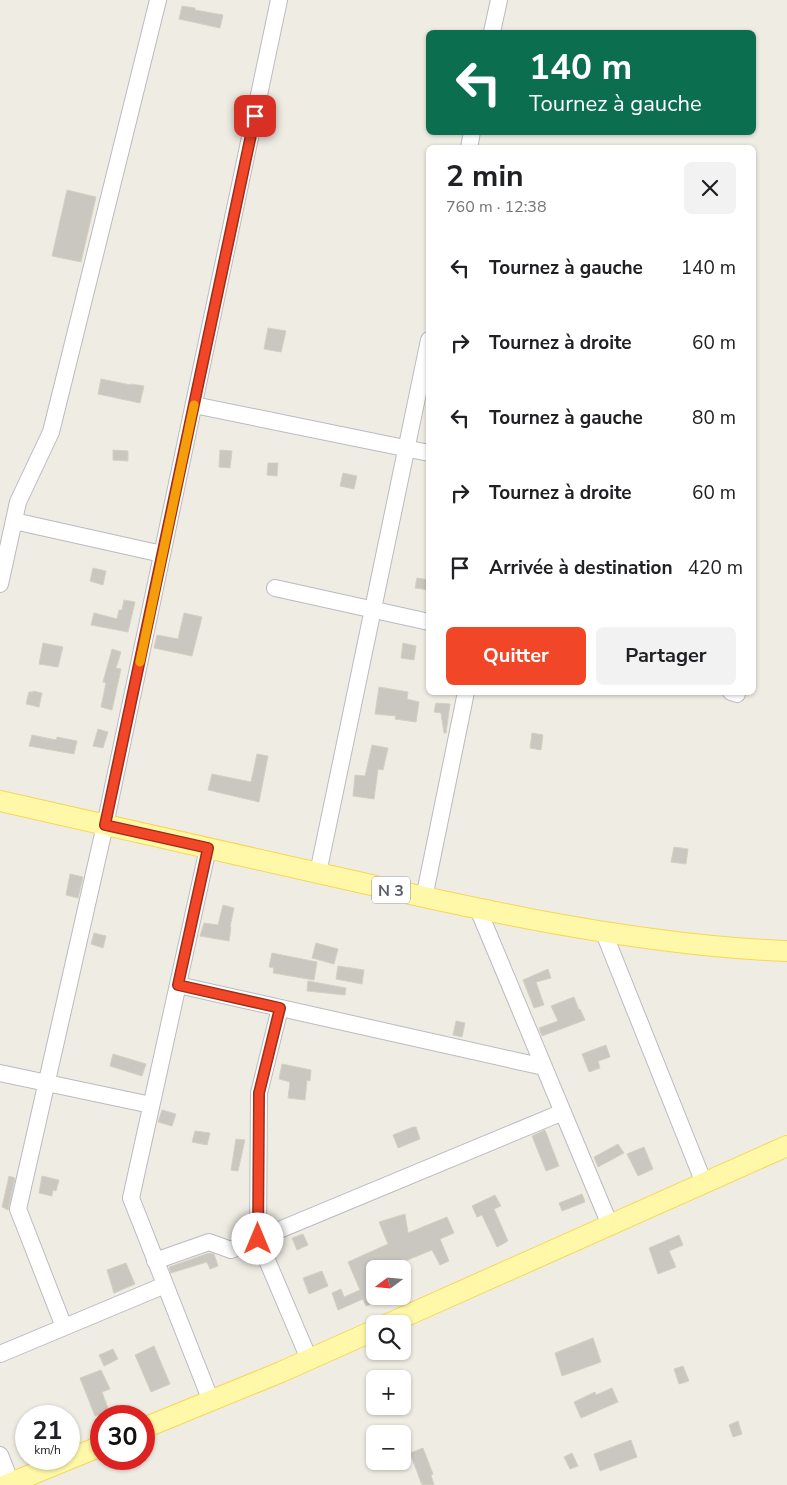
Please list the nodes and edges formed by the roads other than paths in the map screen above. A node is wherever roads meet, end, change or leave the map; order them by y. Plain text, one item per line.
1 (158, 0) edge
2 (280, 0) edge
3 (499, 0) edge
4 (492, 30) edge
5 (426, 354) edge
6 (194, 405) junction
7 (406, 448) junction
8 (426, 452) edge
9 (14, 521) junction
10 (162, 554) junction
11 (0, 584) edge
12 (275, 588) dead end
13 (373, 608) junction
14 (426, 621) edge
15 (465, 695) edge
16 (0, 801) edge
17 (105, 825) junction
18 (208, 848) junction
19 (318, 873) junction
20 (424, 898) junction
21 (478, 909) junction
22 (604, 933) junction
23 (787, 951) edge
24 (178, 985) junction
25 (280, 1008) junction
26 (544, 1067) junction
27 (0, 1072) edge
28 (46, 1082) junction
29 (151, 1105) junction
30 (563, 1112) junction
31 (787, 1146) edge
32 (704, 1183) junction
33 (610, 1224) junction
34 (258, 1239) junction
35 (156, 1261) junction
36 (165, 1285) junction
37 (408, 1315) edge
38 (64, 1328) junction
39 (366, 1334) edge
40 (0, 1354) edge
41 (309, 1359) junction
42 (210, 1401) junction
43 (155, 1424) edge
44 (90, 1450) edge
45 (0, 1455) edge
46 (8, 1484) edge

1 - 9 street
2 - 6 street
3 - 4 street
5 - 7 street
6 - 7 street
6 - 10 street
7 - 8 street
7 - 13 street
9 - 10 street
9 - 11 street
10 - 17 street
12 - 13 street
13 - 14 street
13 - 19 street
15 - 20 street
16 - 17 main road, N 3
17 - 18 main road, N 3
17 - 28 street
18 - 19 main road, N 3
18 - 24 street
19 - 20 main road, N 3
20 - 21 main road, N 3
21 - 22 main road, N 3
21 - 26 street
22 - 23 main road, N 3
22 - 32 street
24 - 25 street
24 - 29 street
25 - 26 street
25 - 34 street
26 - 30 street
27 - 28 street
28 - 29 street
28 - 38 street
29 - 35 street
30 - 33 street
30 - 34 street
31 - 32 main road
32 - 33 main road
33 - 37 main road
34 - 35 street
34 - 41 street
35 - 36 street
36 - 38 street
36 - 42 street
38 - 40 street
39 - 41 main road
41 - 42 main road
42 - 43 main road
44 - 46 main road
45 - 46 street

